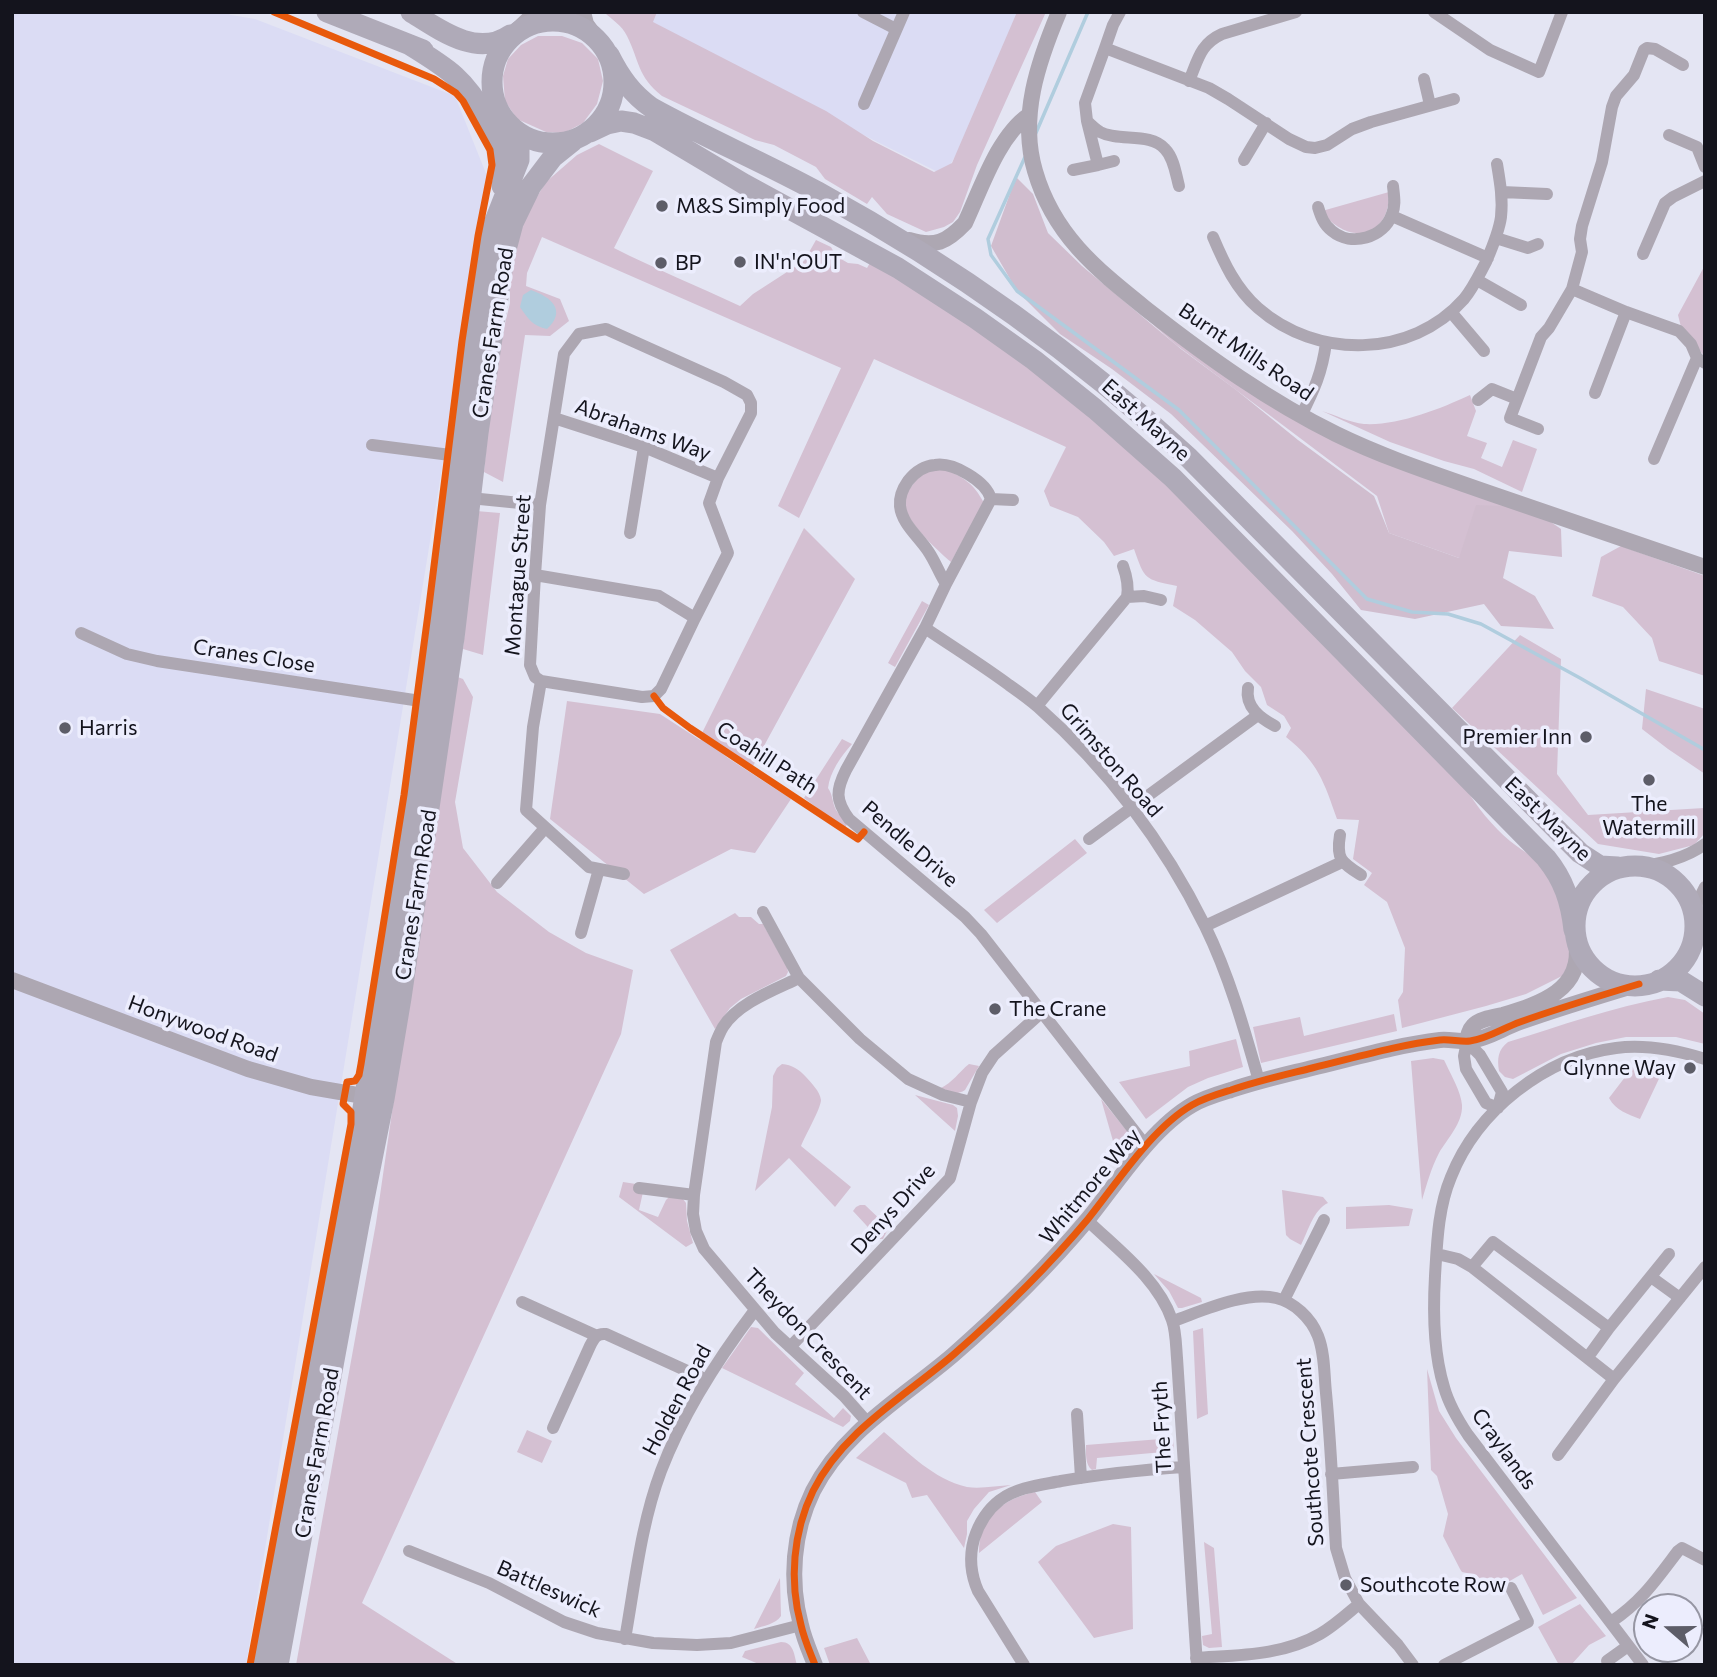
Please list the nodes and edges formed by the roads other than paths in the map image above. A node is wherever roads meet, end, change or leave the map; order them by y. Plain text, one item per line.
1 (327, 12) edge
2 (411, 12) edge
3 (536, 12) edge
4 (583, 12) edge
5 (863, 12) edge
6 (904, 12) edge
7 (1059, 12) edge
8 (1120, 12) edge
9 (1296, 12) edge
10 (1434, 12) edge
11 (1562, 12) edge
12 (1450, 16) edge
13 (896, 29) junction
14 (515, 32) junction
15 (410, 45) junction
16 (603, 47) junction
17 (1105, 48) junction
18 (1683, 65) dead end
19 (1424, 79) dead end
20 (1189, 81) junction
21 (1454, 99) dead end
22 (864, 104) dead end
23 (1430, 105) junction
24 (497, 108) junction
25 (1029, 115) junction
26 (1087, 121) junction
27 (1266, 123) junction
28 (509, 125) junction
29 (1669, 135) dead end
30 (581, 137) junction
31 (1244, 160) dead end
32 (1114, 161) dead end
33 (1497, 164) dead end
34 (1098, 165) junction
35 (1705, 167) edge
36 (1073, 170) dead end
37 (1705, 181) edge
38 (1179, 186) dead end
39 (1392, 186) dead end
40 (1502, 192) junction
41 (1547, 194) dead end
42 (1318, 207) dead end
43 (1392, 216) junction
44 (875, 225) junction
45 (491, 231) junction
46 (1213, 237) dead end
47 (1496, 238) junction
48 (1538, 244) dead end
49 (1643, 254) dead end
50 (1488, 257) junction
51 (1477, 280) junction
52 (1572, 289) junction
53 (1521, 304) dead end
54 (1451, 312) junction
55 (1626, 312) junction
56 (1326, 343) junction
57 (1484, 351) dead end
58 (1701, 361) edge
59 (1595, 393) dead end
60 (1517, 399) junction
61 (1478, 400) dead end
62 (1301, 416) junction
63 (554, 418) junction
64 (1538, 429) dead end
65 (372, 445) dead end
66 (644, 447) junction
67 (458, 456) junction
68 (1654, 459) dead end
69 (718, 478) junction
70 (470, 498) junction
71 (990, 499) junction
72 (1013, 500) dead end
73 (540, 505) junction
74 (630, 533) dead end
75 (1123, 566) dead end
76 (1705, 567) edge
77 (534, 575) junction
78 (946, 584) junction
79 (1127, 597) junction
80 (1161, 600) dead end
81 (695, 618) junction
82 (925, 628) junction
83 (81, 633) dead end
84 (541, 681) junction
85 (1248, 688) dead end
86 (426, 702) junction
87 (1037, 706) junction
88 (1258, 715) junction
89 (1275, 726) dead end
90 (1132, 807) junction
91 (545, 828) junction
92 (1340, 835) dead end
93 (1089, 839) dead end
94 (1705, 844) edge
95 (1342, 862) junction
96 (1627, 867) junction
97 (598, 869) junction
98 (624, 874) dead end
99 (1361, 875) dead end
100 (497, 883) dead end
101 (1705, 887) edge
102 (763, 912) dead end
103 (1205, 926) junction
104 (1699, 929) edge
105 (581, 933) dead end
106 (1575, 936) junction
107 (799, 978) junction
108 (12, 980) edge
109 (1648, 982) junction
110 (1705, 996) edge
111 (1042, 1012) junction
112 (1467, 1042) junction
113 (1705, 1059) edge
114 (1259, 1081) junction
115 (375, 1098) junction
116 (971, 1102) junction
117 (1498, 1108) junction
118 (1146, 1146) junction
119 (639, 1188) dead end
120 (694, 1195) junction
121 (1087, 1220) junction
122 (1324, 1220) dead end
123 (1437, 1254) junction
124 (1669, 1254) dead end
125 (1705, 1266) edge
126 (1472, 1267) junction
127 (1651, 1277) junction
128 (1680, 1298) junction
129 (1284, 1300) junction
130 (522, 1302) dead end
131 (755, 1310) junction
132 (1173, 1321) junction
133 (1609, 1328) junction
134 (597, 1336) junction
135 (790, 1347) junction
136 (1588, 1357) junction
137 (1614, 1379) junction
138 (707, 1380) junction
139 (1077, 1414) dead end
140 (868, 1423) junction
141 (553, 1428) dead end
142 (1558, 1455) dead end
143 (1183, 1467) junction
144 (1413, 1467) dead end
145 (1331, 1474) junction
146 (1081, 1478) junction
147 (409, 1552) dead end
148 (1705, 1560) edge
149 (1511, 1588) dead end
150 (1359, 1604) junction
151 (1611, 1622) junction
152 (801, 1625) junction
153 (625, 1639) junction
154 (1628, 1646) junction
155 (1607, 1661) dead end
156 (1197, 1662) edge
157 (260, 1665) edge
158 (278, 1665) edge
159 (815, 1665) edge
160 (1024, 1665) edge
161 (1413, 1665) edge
162 (1444, 1665) edge
163 (1643, 1665) edge

1 - 15 main road
2 - 14 main road
3 - 14 street
4 - 16 street
5 - 13 street
6 - 13 street
7 - 25 street, Burnt Mills Road
8 - 17 street
9 - 20 street
10 - 12 street
11 - 12 street
13 - 22 street
14 - 16 main road
14 - 24 main road
15 - 24 main road
15 - 45 main road
16 - 30 main road
16 - 44 main road, East Mayne
17 - 20 street
17 - 26 street
18 - 52 street
19 - 23 street
20 - 27 street
21 - 23 street
23 - 27 street
24 - 28 main road
25 - 44 street
25 - 62 street, Burnt Mills Road
26 - 34 street
26 - 38 street
27 - 31 street
28 - 30 main road
28 - 45 main road, Cranes Farm Road
29 - 35 street
30 - 70 main road, Cranes Farm Road
30 - 106 main road, East Mayne
32 - 34 street
33 - 40 street
34 - 36 street
37 - 49 street
39 - 43 street
40 - 41 street
40 - 47 street
42 - 43 street
43 - 50 street
44 - 96 main road, East Mayne
45 - 67 main road, Cranes Farm Road
46 - 56 street
47 - 48 street
47 - 50 street
50 - 51 street
51 - 53 street
51 - 54 street
52 - 55 street
52 - 60 street
54 - 56 street
54 - 57 street
55 - 58 street
55 - 59 street
56 - 62 street
58 - 68 street
60 - 61 street
60 - 64 street
62 - 76 street, Burnt Mills Road
63 - 66 street, Abrahams Way
63 - 69 street, Montague Street
63 - 73 street, Montague Street
65 - 67 street
66 - 69 street, Abrahams Way
66 - 74 street
67 - 86 main road, Cranes Farm Road
69 - 81 street, Montague Street
70 - 73 street
70 - 115 main road, Cranes Farm Road
71 - 72 street
71 - 78 street, Pendle Drive
71 - 78 street
73 - 77 street, Montague Street
75 - 79 street
77 - 81 street
77 - 84 street, Montague Street
78 - 82 street, Pendle Drive
79 - 80 street
79 - 87 street
81 - 84 street, Montague Street
82 - 87 street, Grimston Road
82 - 111 street, Pendle Drive
83 - 86 street, Cranes Close
84 - 91 street
85 - 88 street
86 - 115 main road, Cranes Farm Road
87 - 90 street, Grimston Road
88 - 89 street
88 - 90 street
90 - 93 street
90 - 103 street, Grimston Road
91 - 97 street
91 - 100 street
92 - 95 street
94 - 96 street
95 - 99 street
95 - 103 street
96 - 104 main road
96 - 106 main road
97 - 98 street
97 - 105 street
101 - 104 street
102 - 107 street
103 - 114 street, Grimston Road
104 - 109 main road
106 - 109 main road
106 - 112 street
107 - 116 street
107 - 120 street, Theydon Crescent
108 - 115 street, Honywood Road
109 - 110 main road
109 - 112 street, Whitmore Way
111 - 116 street, Denys Drive
111 - 118 street, Pendle Drive
112 - 114 street, Whitmore Way
112 - 117 street
112 - 117 street
113 - 117 street, Craylands
114 - 118 street, Whitmore Way
115 - 157 main road, Cranes Farm Road
115 - 158 main road, Cranes Farm Road
116 - 135 street, Denys Drive
117 - 123 street, Craylands
118 - 121 street, Whitmore Way
119 - 120 street
120 - 131 street, Theydon Crescent
121 - 132 street, The Fryth
121 - 140 street, Whitmore Way
122 - 129 street
123 - 126 street
123 - 151 street, Craylands
124 - 127 street
125 - 128 street
126 - 133 street
126 - 136 street
127 - 128 street
127 - 133 street
128 - 137 street
129 - 132 street
129 - 145 street, Southcote Crescent
130 - 134 street
131 - 135 street, Theydon Crescent
131 - 138 street, Holden Road
132 - 143 street, The Fryth
133 - 136 street
134 - 138 street
134 - 141 street
135 - 140 street, Theydon Crescent
136 - 137 street
137 - 142 street
138 - 153 street, Holden Road
139 - 146 street
140 - 152 street, Whitmore Way
143 - 146 street
143 - 156 street, The Fryth
144 - 145 street
145 - 150 street, Southcote Crescent
146 - 160 street
147 - 153 street, Battleswick
148 - 151 street
149 - 162 street
150 - 156 street
150 - 161 street, Southcote Crescent
151 - 154 street, Craylands
152 - 153 street, Battleswick
152 - 159 street, Whitmore Way
154 - 155 street
154 - 163 street, Craylands

